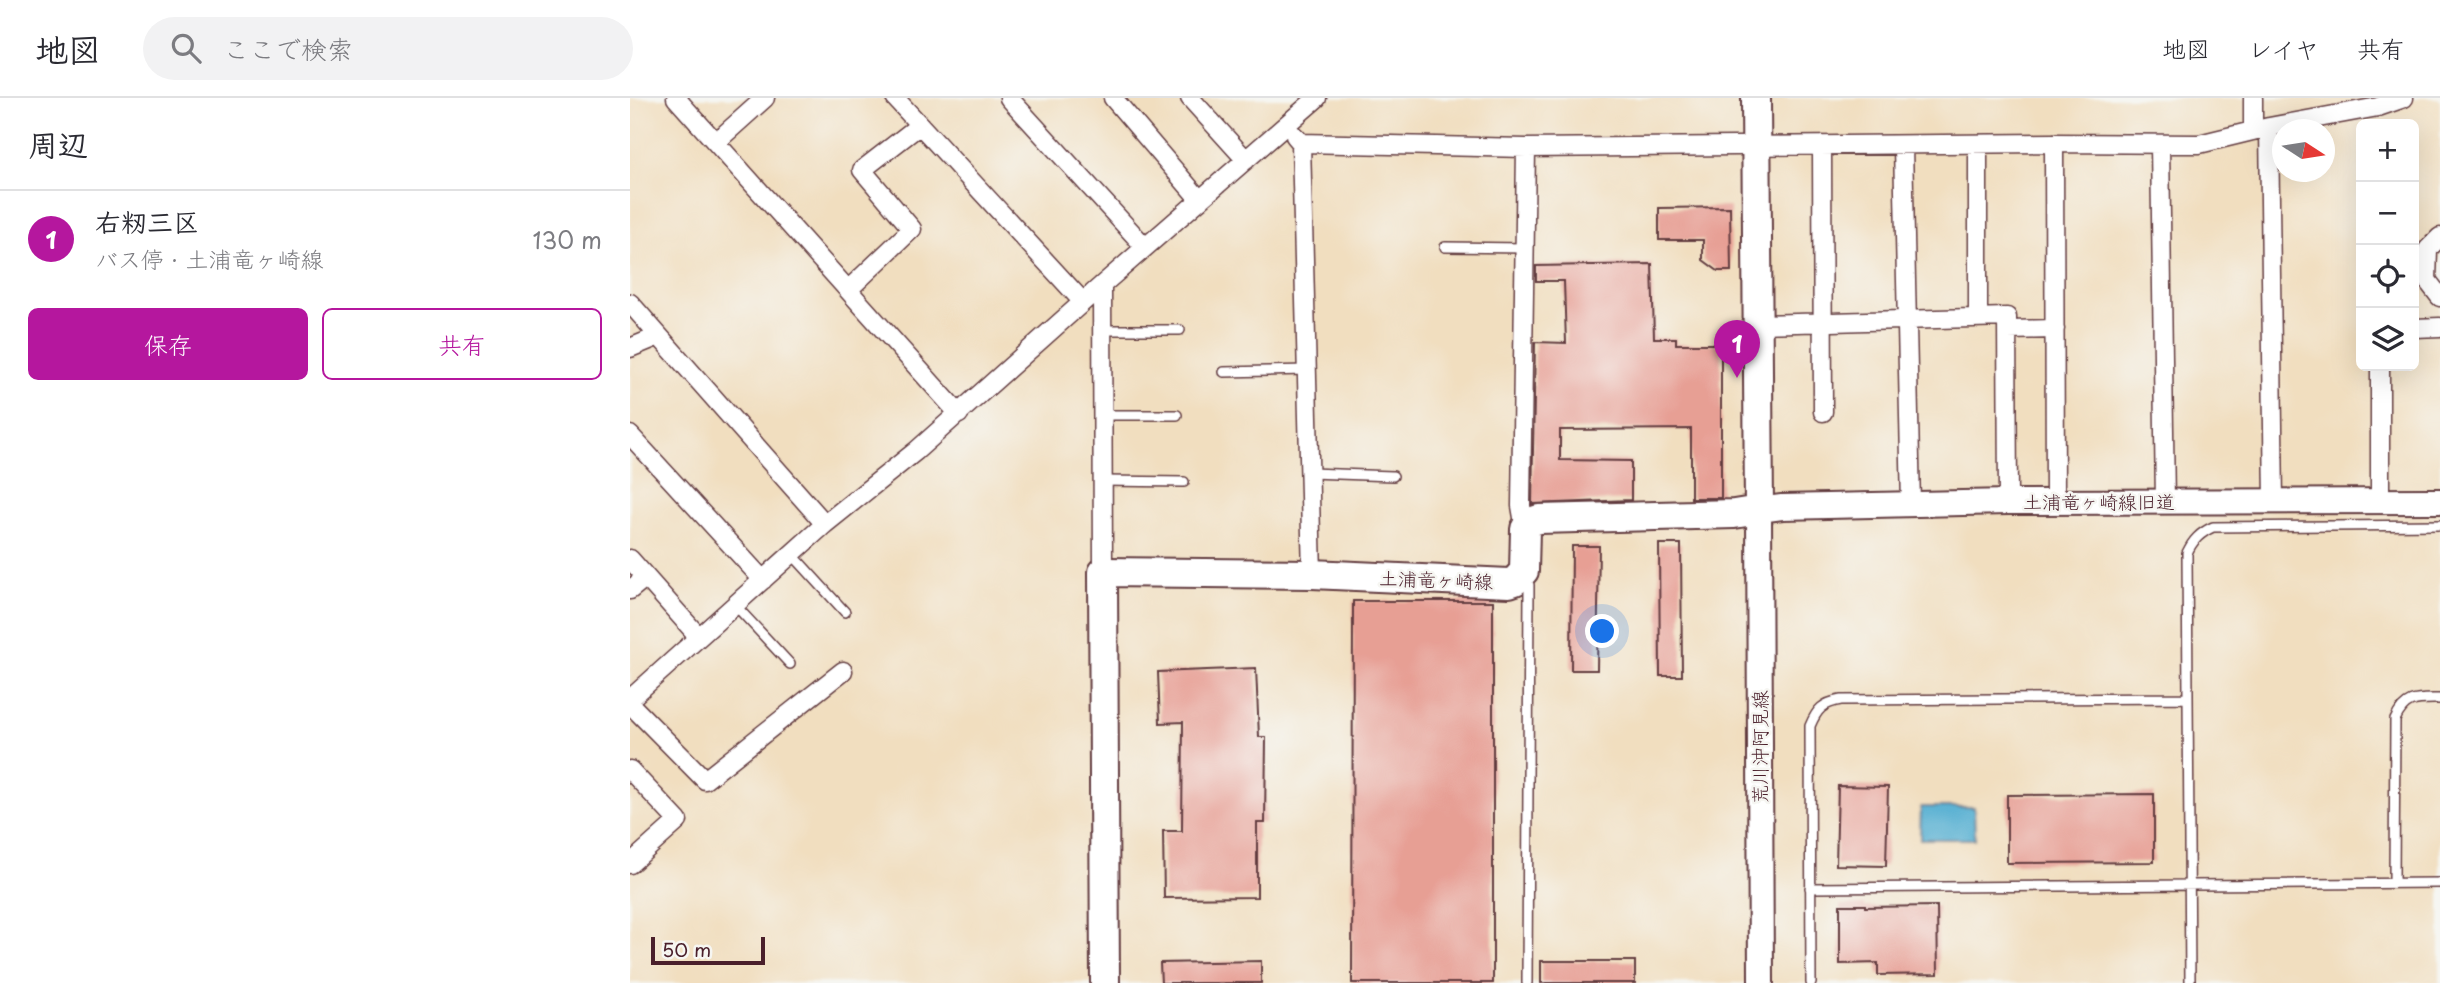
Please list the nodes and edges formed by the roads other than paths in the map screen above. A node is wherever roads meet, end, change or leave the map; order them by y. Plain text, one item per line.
1 (676, 98) edge
2 (765, 98) edge
3 (895, 98) edge
4 (1009, 98) edge
5 (1114, 98) edge
6 (1190, 98) edge
7 (1317, 98) edge
8 (1756, 98) edge
9 (2253, 98) edge
10 (2404, 98) edge
11 (2379, 110) edge
12 (920, 125) junction
13 (1287, 125) junction
14 (2261, 129) junction
15 (716, 142) junction
16 (1301, 143) junction
17 (2054, 143) junction
18 (1978, 144) junction
19 (2160, 144) junction
20 (1822, 145) junction
21 (1756, 146) junction
22 (1903, 146) junction
23 (1526, 148) junction
24 (1246, 160) junction
25 (1200, 200) junction
26 (2440, 237) edge
27 (1145, 247) junction
28 (1445, 247) dead end
29 (1525, 248) junction
30 (1102, 285) junction
31 (848, 290) junction
32 (2440, 297) edge
33 (1083, 302) junction
34 (630, 303) edge
35 (1978, 318) junction
36 (1907, 321) junction
37 (1824, 322) junction
38 (1758, 324) junction
39 (2440, 327) edge
40 (2419, 328) edge
41 (2055, 329) junction
42 (1102, 330) junction
43 (1180, 330) dead end
44 (2007, 330) junction
45 (659, 336) junction
46 (630, 348) edge
47 (1307, 370) junction
48 (2380, 371) edge
49 (1224, 372) dead end
50 (1823, 412) dead end
51 (959, 414) junction
52 (1103, 415) junction
53 (1177, 415) dead end
54 (630, 435) edge
55 (1310, 473) junction
56 (1393, 476) dead end
57 (1103, 481) junction
58 (1184, 482) dead end
59 (2440, 501) edge
60 (2008, 502) junction
61 (2055, 502) junction
62 (2274, 502) junction
63 (2380, 502) junction
64 (2165, 503) junction
65 (1911, 505) junction
66 (1759, 510) junction
67 (825, 524) junction
68 (2440, 525) edge
69 (1525, 529) junction
70 (792, 554) junction
71 (630, 559) edge
72 (1103, 572) junction
73 (1312, 574) junction
74 (1521, 575) junction
75 (646, 577) junction
76 (763, 580) junction
77 (630, 590) edge
78 (735, 605) junction
79 (845, 612) dead end
80 (699, 637) junction
81 (790, 664) dead end
82 (843, 671) dead end
83 (2188, 698) junction
84 (2440, 699) edge
85 (630, 701) edge
86 (632, 775) edge
87 (630, 864) edge
88 (2394, 883) junction
89 (2440, 883) edge
90 (2191, 885) junction
91 (1810, 888) junction
92 (1105, 983) edge
93 (1527, 983) edge
94 (1761, 983) edge
95 (1811, 983) edge
96 (2190, 983) edge

1 - 15 street
2 - 15 street
3 - 12 street
4 - 27 street
5 - 25 street
6 - 24 street
7 - 13 street
8 - 21 main road
9 - 14 street
10 - 11 street
11 - 14 street
12 - 31 street
12 - 33 street
13 - 16 street
13 - 24 street
14 - 19 street
14 - 62 street
15 - 31 street
16 - 23 street
16 - 47 street
17 - 18 street
17 - 19 street
17 - 41 street
18 - 22 street
18 - 35 street
19 - 64 street
20 - 21 street
20 - 22 street
20 - 37 street
21 - 23 street
21 - 38 main road
22 - 36 street
23 - 29 street
24 - 25 street
25 - 27 street
26 - 32 street
27 - 30 street
28 - 29 lane
29 - 69 street
30 - 33 street
30 - 42 street
31 - 51 street
33 - 51 street
34 - 45 street
35 - 36 street
35 - 44 street
36 - 37 street
36 - 65 street
37 - 38 street
37 - 50 street
38 - 66 main road
39 - 40 street
41 - 44 street
41 - 61 street
42 - 43 lane
42 - 52 street
44 - 60 street
45 - 46 street
45 - 67 street
47 - 49 lane
47 - 55 street
48 - 63 street
51 - 67 street
52 - 53 lane
52 - 57 street
54 - 76 street
55 - 56 lane
55 - 73 street
57 - 58 lane
57 - 72 street
59 - 63 street, 土浦竜ヶ崎線旧道
60 - 61 street, 土浦竜ヶ崎線旧道
60 - 65 street, 土浦竜ヶ崎線旧道
61 - 64 street, 土浦竜ヶ崎線旧道
62 - 63 street, 土浦竜ヶ崎線旧道
62 - 64 street, 土浦竜ヶ崎線旧道
65 - 66 street, 土浦竜ヶ崎線旧道
66 - 69 main road
66 - 94 street, 荒川沖阿見線
67 - 70 street
68 - 83 lane
69 - 74 main road, 土浦竜ヶ崎線
70 - 76 street
70 - 79 lane
71 - 75 street
72 - 73 main road, 土浦竜ヶ崎線
72 - 92 main road
73 - 74 main road, 土浦竜ヶ崎線
74 - 93 lane
75 - 77 street
75 - 80 street
76 - 78 street
78 - 80 street
78 - 81 lane
80 - 85 street
82 - 85 street
83 - 90 lane
83 - 91 lane
84 - 88 lane
86 - 87 street
88 - 89 lane
88 - 90 lane
90 - 91 lane
90 - 96 lane
91 - 95 lane

